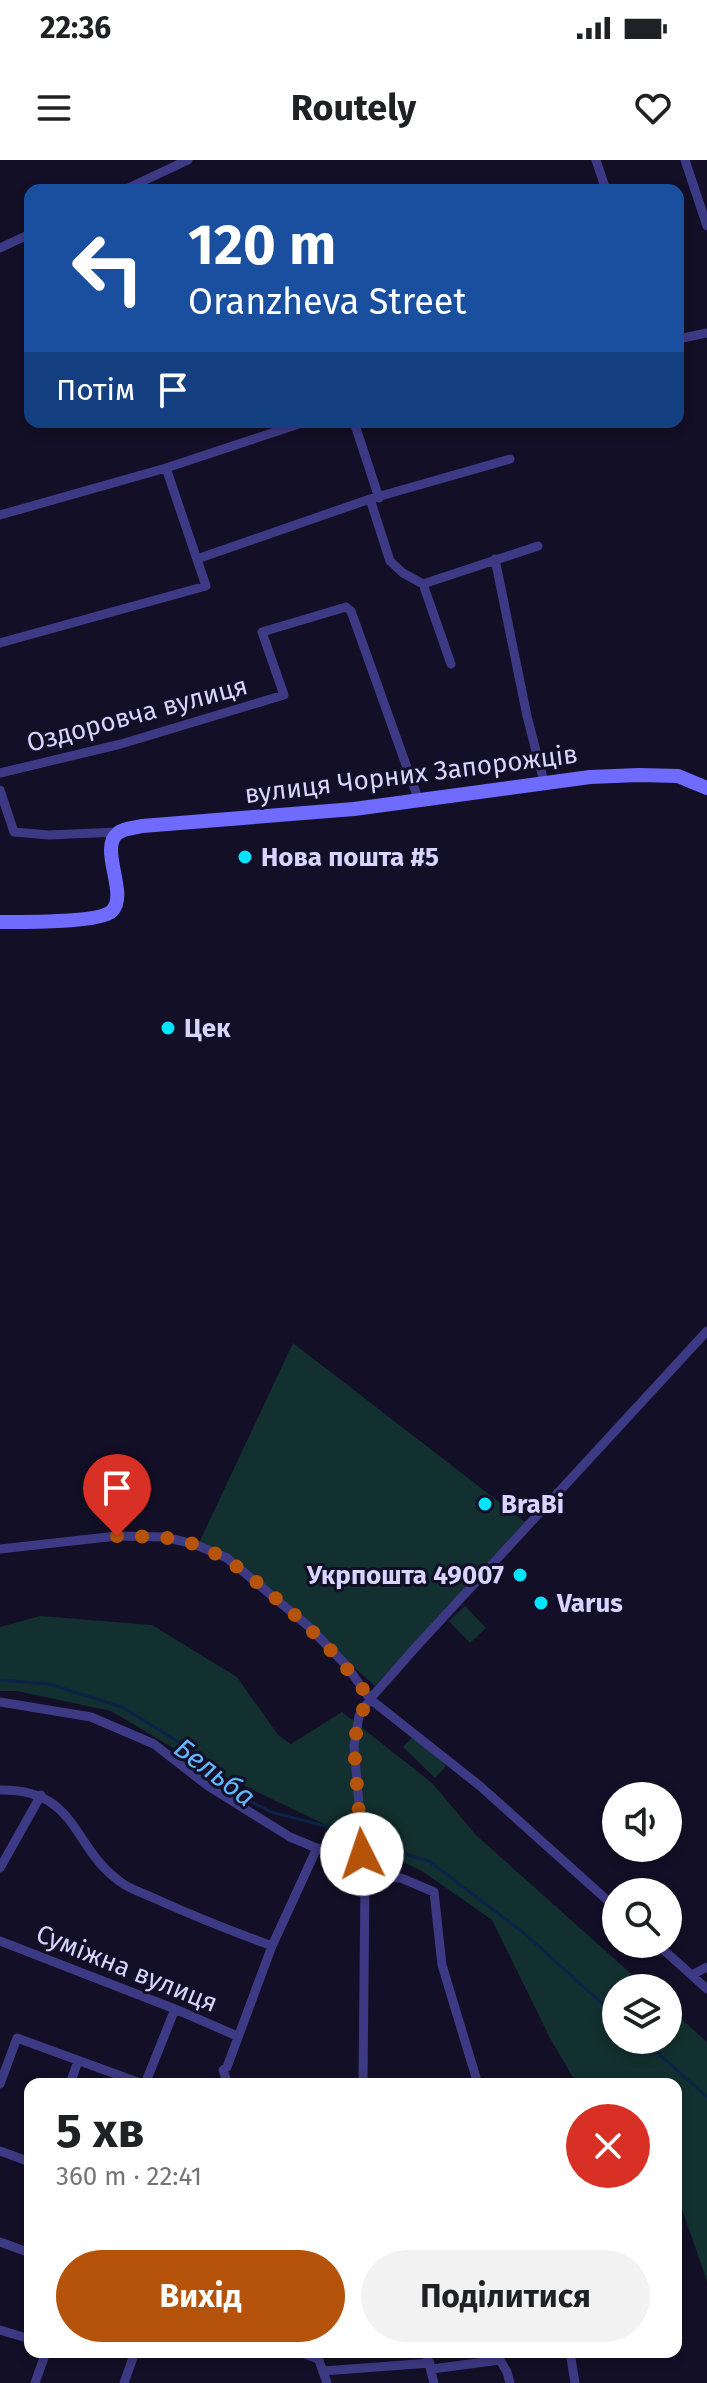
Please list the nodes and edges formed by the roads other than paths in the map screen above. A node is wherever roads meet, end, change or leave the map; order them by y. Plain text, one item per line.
1 (188, 160) edge
2 (596, 160) edge
3 (685, 160) edge
4 (137, 184) edge
5 (604, 184) edge
6 (707, 226) edge
7 (24, 237) edge
8 (0, 248) edge
9 (707, 333) edge
10 (684, 338) edge
11 (287, 428) edge
12 (356, 428) edge
13 (510, 459) dead end
14 (166, 468) junction
15 (374, 498) junction
16 (0, 515) edge
17 (538, 546) dead end
18 (197, 559) junction
19 (495, 559) junction
20 (423, 584) junction
21 (0, 643) edge
22 (451, 664) dead end
23 (0, 773) edge
24 (544, 782) junction
25 (707, 788) edge
26 (0, 790) edge
27 (419, 801) junction
28 (119, 832) junction
29 (0, 922) edge
30 (707, 1331) edge
31 (0, 1549) edge
32 (370, 1699) junction
33 (0, 1702) edge
34 (0, 1790) edge
35 (41, 1795) junction
36 (317, 1848) junction
37 (362, 1857) junction
38 (0, 1868) edge
39 (365, 1876) junction
40 (602, 1895) edge
41 (0, 1941) edge
42 (272, 1946) junction
43 (673, 1958) edge
44 (707, 1967) edge
45 (692, 1975) junction
46 (707, 1989) edge
47 (175, 2009) junction
48 (237, 2036) junction
49 (78, 2061) junction
50 (223, 2070) junction
51 (72, 2078) edge
52 (127, 2078) edge
53 (146, 2078) edge
54 (221, 2078) edge
55 (226, 2078) edge
56 (363, 2078) edge
57 (476, 2078) edge
58 (0, 2084) edge
59 (0, 2151) edge
60 (24, 2160) edge
61 (0, 2242) edge
62 (24, 2251) edge
63 (0, 2330) edge
64 (24, 2337) edge
65 (44, 2358) edge
66 (133, 2358) edge
67 (318, 2358) edge
68 (428, 2358) edge
69 (571, 2358) edge
70 (431, 2366) junction
71 (323, 2371) junction
72 (35, 2383) edge
73 (124, 2383) edge
74 (327, 2383) edge
75 (434, 2383) edge
76 (510, 2383) edge
77 (575, 2383) edge

1 - 4 street
2 - 5 street
3 - 6 street
7 - 8 street
9 - 10 street
11 - 14 street
12 - 15 street
13 - 15 street
14 - 16 street
14 - 18 street
15 - 18 street
15 - 20 street
17 - 19 street
18 - 21 street
19 - 20 street
19 - 24 street
20 - 22 street
23 - 27 street, Оздоровча вулиця
24 - 25 street, вулиця Чорних Запорожців
24 - 27 street, вулиця Чорних Запорожців
26 - 28 street, вулиця Чорних Запорожців
27 - 28 street, вулиця Чорних Запорожців
28 - 29 street
30 - 32 street
31 - 32 street
32 - 37 street
32 - 40 street
33 - 36 street
34 - 35 street
35 - 38 street
35 - 42 street
36 - 37 street
36 - 42 street
37 - 39 street
39 - 56 street
39 - 57 street
41 - 47 street, Суміжна вулиця
42 - 48 street
43 - 45 street
44 - 45 street
45 - 46 street
47 - 48 street, Суміжна вулиця
47 - 53 street
48 - 50 street
49 - 51 street
49 - 52 street
49 - 58 street
50 - 54 street
50 - 55 street
59 - 60 street
61 - 62 street
63 - 64 street
65 - 72 street
66 - 73 street
67 - 71 street
68 - 70 street
69 - 77 street
70 - 71 street
70 - 75 street
70 - 76 street
71 - 74 street

